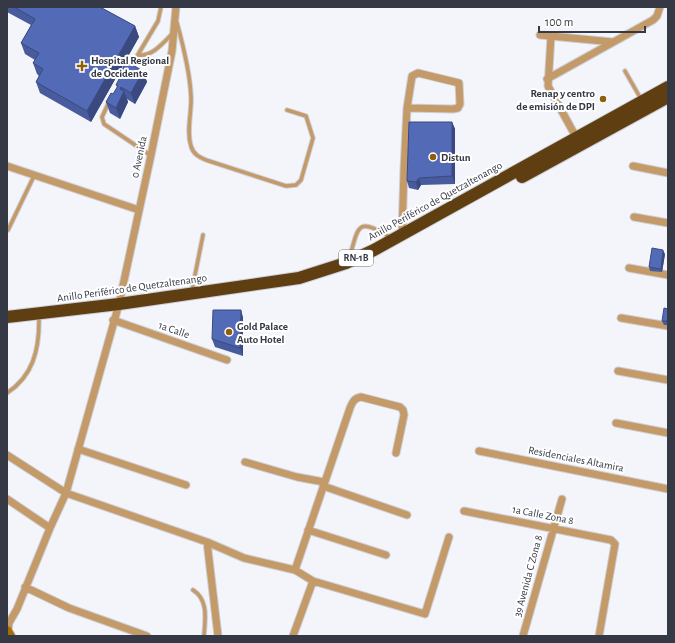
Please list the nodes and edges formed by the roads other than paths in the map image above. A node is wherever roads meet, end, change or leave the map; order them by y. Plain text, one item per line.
1 (161, 7) edge
2 (176, 7) edge
3 (660, 7) edge
4 (175, 16) junction
5 (174, 32) junction
6 (540, 35) dead end
7 (551, 36) junction
8 (613, 42) junction
9 (138, 55) junction
10 (626, 71) dead end
11 (126, 73) edge
12 (548, 79) junction
13 (668, 87) edge
14 (668, 97) edge
15 (111, 99) edge
16 (643, 101) junction
17 (407, 108) junction
18 (287, 110) dead end
19 (576, 137) junction
20 (151, 155) junction
21 (7, 166) edge
22 (633, 166) dead end
23 (668, 173) edge
24 (34, 176) junction
25 (139, 210) junction
26 (634, 217) dead end
27 (668, 223) edge
28 (8, 230) dead end
29 (203, 234) dead end
30 (398, 237) junction
31 (348, 262) junction
32 (629, 268) dead end
33 (668, 275) edge
34 (192, 294) junction
35 (116, 312) junction
36 (7, 317) edge
37 (621, 318) dead end
38 (39, 321) junction
39 (7, 325) edge
40 (668, 326) edge
41 (227, 360) dead end
42 (618, 371) dead end
43 (668, 380) edge
44 (7, 393) edge
45 (616, 423) dead end
46 (668, 433) edge
47 (78, 449) junction
48 (479, 451) dead end
49 (396, 453) dead end
50 (7, 455) edge
51 (245, 462) dead end
52 (323, 484) junction
53 (186, 485) dead end
54 (668, 488) edge
55 (66, 493) junction
56 (7, 499) edge
57 (562, 499) dead end
58 (464, 511) dead end
59 (407, 515) dead end
60 (50, 528) junction
61 (553, 528) junction
62 (308, 530) junction
63 (449, 537) dead end
64 (207, 542) junction
65 (386, 555) dead end
66 (294, 570) junction
67 (313, 581) junction
68 (25, 588) junction
69 (193, 590) dead end
70 (7, 632) edge
71 (10, 636) edge
72 (147, 636) edge
73 (204, 636) edge
74 (218, 636) edge
75 (293, 636) edge
76 (523, 636) edge
77 (599, 636) edge

1 - 9 lane
2 - 4 street, 0 Avenida
3 - 8 street
4 - 5 street, 0 Avenida
4 - 18 lane
5 - 9 lane
5 - 20 street, 0 Avenida
6 - 7 street
7 - 8 street
7 - 12 street
8 - 12 street
9 - 11 lane
10 - 16 lane
12 - 19 street
13 - 16 highway, Anillo Periférico de Quetzaltenango / RN-1B
14 - 35 highway, Anillo Periférico de Quetzaltenango / RN-1B
15 - 20 lane
16 - 19 highway, Anillo Periférico de Quetzaltenango / RN-1B
17 - 17 street
17 - 30 street
19 - 30 highway, Anillo Periférico de Quetzaltenango / RN-1B
20 - 25 street, 0 Avenida
21 - 24 street
22 - 23 street
24 - 25 street
24 - 28 lane
25 - 35 street, 0 Avenida
26 - 27 street
29 - 34 lane
30 - 31 highway, Anillo Periférico de Quetzaltenango / RN-1B
30 - 31 lane
31 - 34 highway, Anillo Periférico de Quetzaltenango / RN-1B
32 - 33 street
34 - 35 highway, Anillo Periférico de Quetzaltenango / RN-1B
35 - 36 highway, Anillo Periférico de Quetzaltenango / RN-1B
35 - 38 highway, Anillo Periférico de Quetzaltenango / RN-1B
35 - 41 street, 1a Calle
35 - 47 street, 0 Avenida
37 - 40 street
38 - 39 highway, Anillo Periférico de Quetzaltenango / RN-1B
38 - 44 lane
42 - 43 street
45 - 46 street
47 - 53 street
47 - 55 street, 0 Avenida
48 - 54 street, Residenciales Altamira
49 - 52 street
50 - 55 street
51 - 52 street
52 - 59 street
52 - 62 street
55 - 60 street, 0 Avenida
55 - 64 street
56 - 60 street
57 - 61 street, 39 Avenida C Zona 8
58 - 61 street, 1a Calle Zona 8
60 - 68 street, 0 Avenida
61 - 76 street, 39 Avenida C Zona 8
61 - 77 street, 1a Calle Zona 8
62 - 65 street
62 - 66 street
63 - 67 street
64 - 66 street
64 - 74 street
66 - 67 street
67 - 75 street
68 - 70 street, 0 Avenida
68 - 72 street
69 - 73 lane
70 - 71 street

